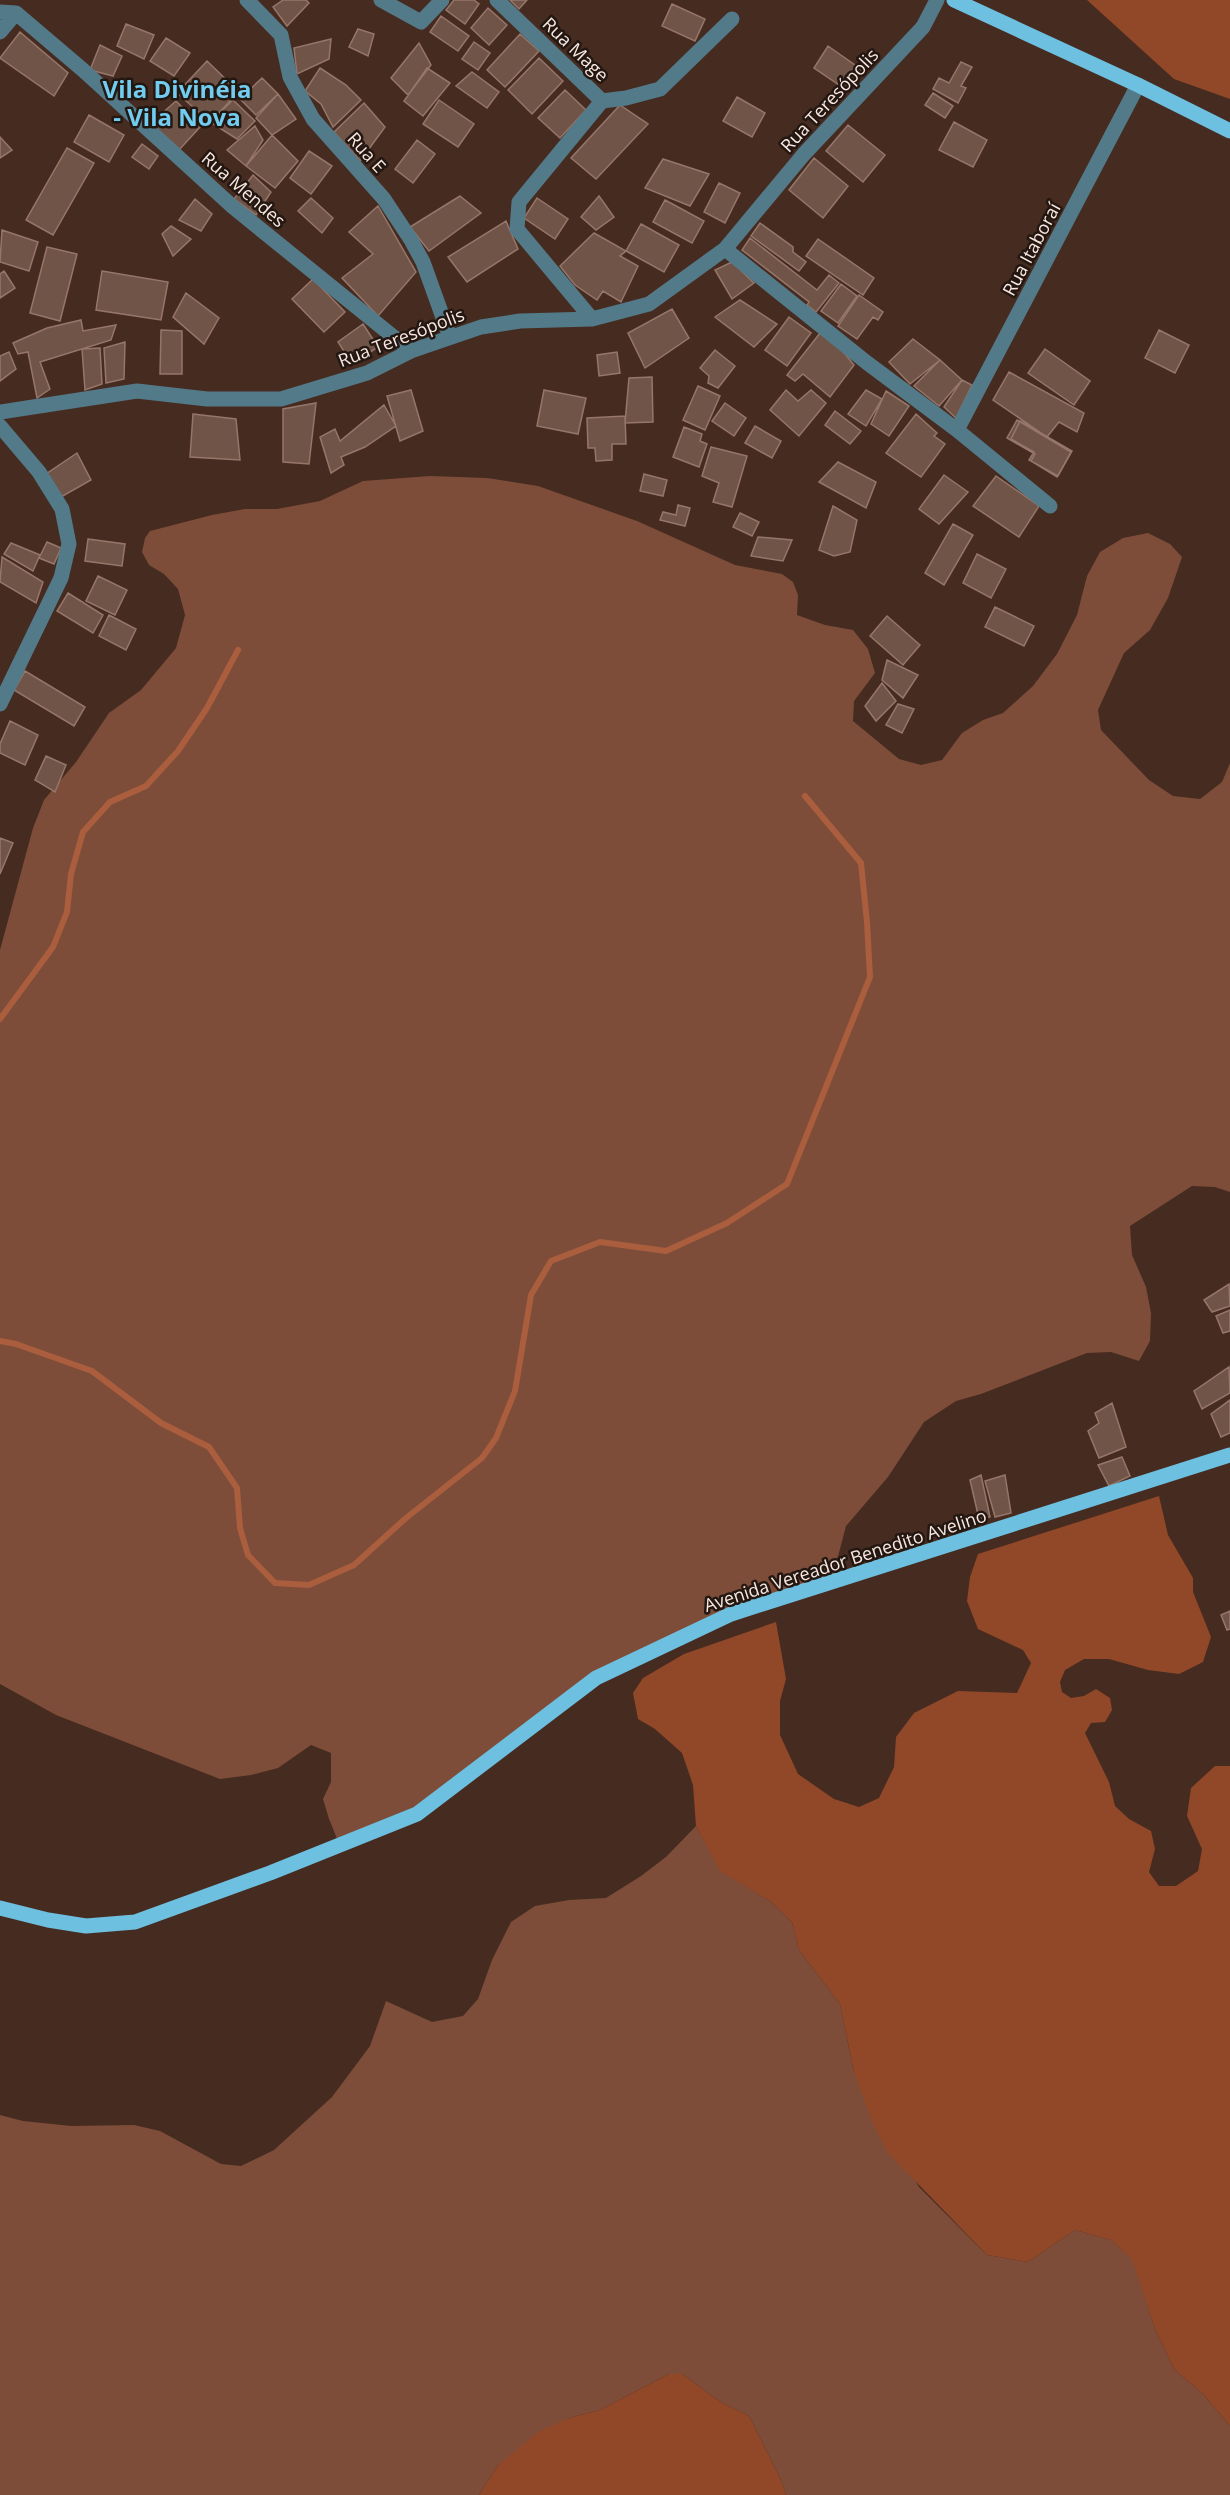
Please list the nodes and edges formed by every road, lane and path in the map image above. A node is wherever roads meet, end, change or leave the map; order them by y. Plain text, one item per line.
1 (248, 0) edge
2 (381, 0) edge
3 (442, 0) edge
4 (497, 0) edge
5 (937, 0) edge
6 (954, 0) edge
7 (8, 13) edge
8 (732, 19) dead end
9 (0, 32) edge
10 (1138, 85) junction
11 (602, 101) junction
12 (1230, 131) edge
13 (725, 249) junction
14 (592, 319) junction
15 (450, 338) junction
16 (411, 351) junction
17 (0, 412) edge
18 (0, 426) edge
19 (957, 430) junction
20 (1050, 506) dead end
21 (0, 704) edge
22 (1230, 1455) edge
23 (0, 1908) edge

1 - 15 street, Rua E
2 - 3 street
4 - 11 street, Rua Mage
5 - 13 street, Rua Teresópolis
6 - 10 main road
7 - 9 street
7 - 16 street, Rua Mendes
8 - 11 street
10 - 12 main road
10 - 19 street, Rua Itaboraí
11 - 14 street
13 - 14 street, Rua Teresópolis
13 - 19 street
14 - 15 street, Rua Teresópolis
15 - 16 street, Rua Teresópolis
16 - 17 street, Rua Teresópolis
18 - 21 street
19 - 20 street
22 - 23 main road, Avenida Vereador Benedito Avelino

